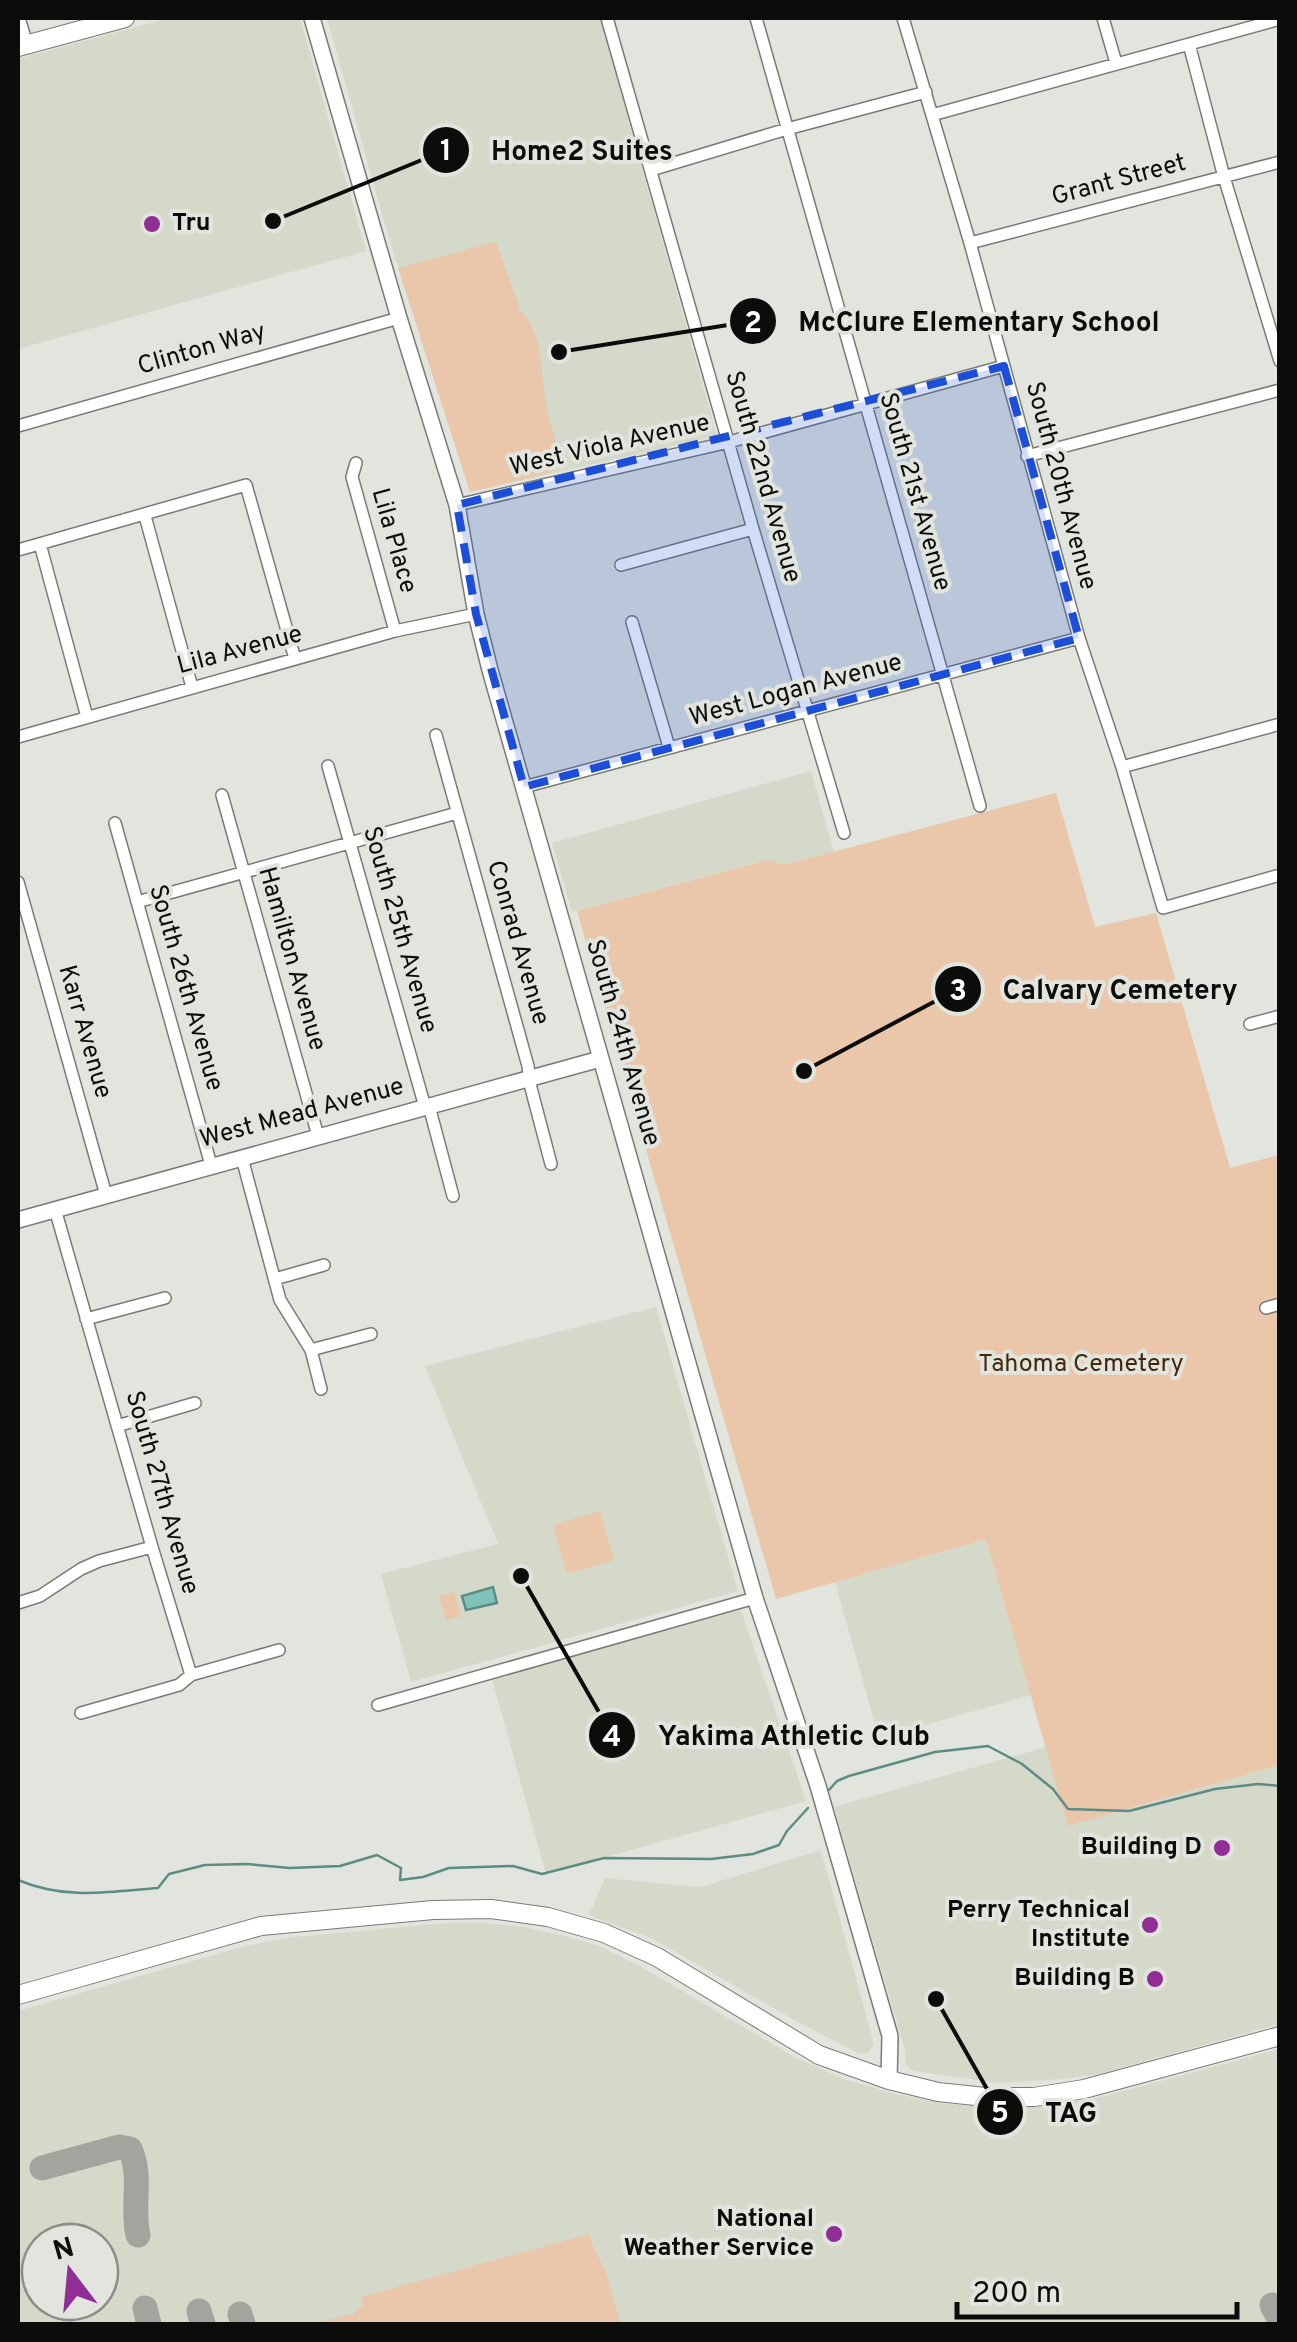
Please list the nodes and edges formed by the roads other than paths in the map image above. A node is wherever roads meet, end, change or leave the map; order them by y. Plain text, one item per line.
1 (19, 18) edge
2 (125, 18) edge
3 (312, 18) edge
4 (607, 18) edge
5 (756, 18) edge
6 (903, 18) edge
7 (1103, 18) edge
8 (1280, 19) edge
9 (1189, 44) junction
10 (22, 45) edge
11 (1116, 64) junction
12 (926, 92) junction
13 (932, 115) junction
14 (788, 129) junction
15 (1280, 162) edge
16 (650, 170) junction
17 (1224, 177) junction
18 (970, 243) junction
19 (399, 318) junction
20 (1280, 361) edge
21 (1004, 366) junction
22 (1280, 390) edge
23 (866, 404) junction
24 (18, 426) edge
25 (729, 442) junction
26 (1027, 456) junction
27 (356, 463) dead end
28 (456, 505) junction
29 (145, 516) junction
30 (753, 529) junction
31 (40, 544) junction
32 (18, 550) edge
33 (621, 565) dead end
34 (476, 614) junction
35 (632, 622) dead end
36 (395, 631) junction
37 (1079, 638) junction
38 (295, 659) junction
39 (943, 676) junction
40 (192, 687) junction
41 (808, 710) junction
42 (87, 717) junction
43 (1280, 724) edge
44 (436, 735) dead end
45 (18, 737) edge
46 (668, 748) junction
47 (328, 766) dead end
48 (1122, 767) junction
49 (524, 787) junction
50 (222, 795) dead end
51 (980, 806) dead end
52 (457, 814) junction
53 (115, 823) dead end
54 (844, 833) dead end
55 (351, 842) junction
56 (244, 873) junction
57 (1280, 874) edge
58 (18, 882) edge
59 (137, 902) junction
60 (1280, 1016) edge
61 (1250, 1024) dead end
62 (600, 1059) junction
63 (530, 1077) junction
64 (427, 1106) junction
65 (318, 1136) junction
66 (242, 1158) junction
67 (551, 1164) dead end
68 (211, 1165) junction
69 (106, 1194) junction
70 (453, 1196) dead end
71 (56, 1209) junction
72 (18, 1220) edge
73 (324, 1266) dead end
74 (275, 1278) junction
75 (165, 1298) dead end
76 (1280, 1304) edge
77 (1266, 1308) dead end
78 (86, 1319) junction
79 (371, 1334) dead end
80 (311, 1350) junction
81 (321, 1389) dead end
82 (195, 1404) dead end
83 (118, 1426) junction
84 (152, 1546) junction
85 (755, 1598) junction
86 (18, 1602) edge
87 (278, 1650) dead end
88 (192, 1676) junction
89 (378, 1705) dead end
90 (80, 1714) dead end
91 (18, 1995) edge
92 (1280, 2036) edge
93 (889, 2080) junction

1 - 10 street
2 - 10 main road
3 - 19 street, South 24th Avenue
4 - 16 street, South 22nd Avenue
5 - 14 street, South 21st Avenue
6 - 12 street, South 20th Avenue
7 - 11 street
8 - 9 street
9 - 11 street
9 - 17 street
11 - 13 street
12 - 13 street, South 20th Avenue
12 - 14 street
13 - 18 street, South 20th Avenue
14 - 16 street
14 - 23 street, South 21st Avenue
15 - 17 street, Grant Street
16 - 25 street, South 22nd Avenue
17 - 18 street, Grant Street
17 - 20 street
18 - 21 street, South 20th Avenue
19 - 24 street, Clinton Way
19 - 28 street, South 24th Avenue
21 - 23 street, West Viola Avenue
21 - 26 street, South 20th Avenue
22 - 26 street
23 - 25 street, West Viola Avenue
23 - 39 street, South 21st Avenue
25 - 28 street, West Viola Avenue
25 - 30 street, South 22nd Avenue
26 - 37 street, South 20th Avenue
27 - 36 street, Lila Place
28 - 34 street, South 24th Avenue
29 - 31 street
29 - 38 street
29 - 40 street
30 - 33 street
30 - 41 street, South 22nd Avenue
31 - 32 street
31 - 42 street
34 - 36 street, Lila Avenue
34 - 49 street, South 24th Avenue
35 - 46 street
36 - 38 street, Lila Avenue
37 - 39 street, West Logan Avenue
37 - 48 street, South 20th Avenue
38 - 40 street, Lila Avenue
39 - 41 street, West Logan Avenue
39 - 51 street, South 21st Avenue
40 - 42 street, Lila Avenue
41 - 46 street, West Logan Avenue
41 - 54 street, South 22nd Avenue
42 - 45 street, Lila Avenue
43 - 48 street
44 - 52 street, Conrad Avenue
46 - 49 street, West Logan Avenue
47 - 55 street, South 25th Avenue
48 - 57 street, South 20th Avenue
49 - 62 street, South 24th Avenue
50 - 56 street, Hamilton Avenue
52 - 55 street
52 - 63 street, Conrad Avenue
53 - 59 street, South 26th Avenue
55 - 56 street
55 - 64 street, South 25th Avenue
56 - 59 street
56 - 65 street, Hamilton Avenue
58 - 69 street, Karr Avenue
59 - 68 street, South 26th Avenue
60 - 61 street
62 - 63 street, West Mead Avenue
62 - 85 street, South 24th Avenue
63 - 64 street, West Mead Avenue
63 - 67 street, Conrad Avenue
64 - 65 street, West Mead Avenue
64 - 70 street, South 25th Avenue
65 - 66 street, West Mead Avenue
66 - 68 street, West Mead Avenue
66 - 74 street
68 - 69 street, West Mead Avenue
69 - 71 street, West Mead Avenue
71 - 72 street, West Mead Avenue
71 - 78 street, South 27th Avenue
73 - 74 street
74 - 80 street
75 - 78 street
76 - 77 street
78 - 83 street, South 27th Avenue
79 - 80 street
80 - 81 street
82 - 83 street
83 - 84 street, South 27th Avenue
84 - 86 street
84 - 88 street, South 27th Avenue
85 - 89 street
85 - 93 street, South 24th Avenue
87 - 88 street
88 - 90 street
91 - 93 main road
92 - 93 main road

